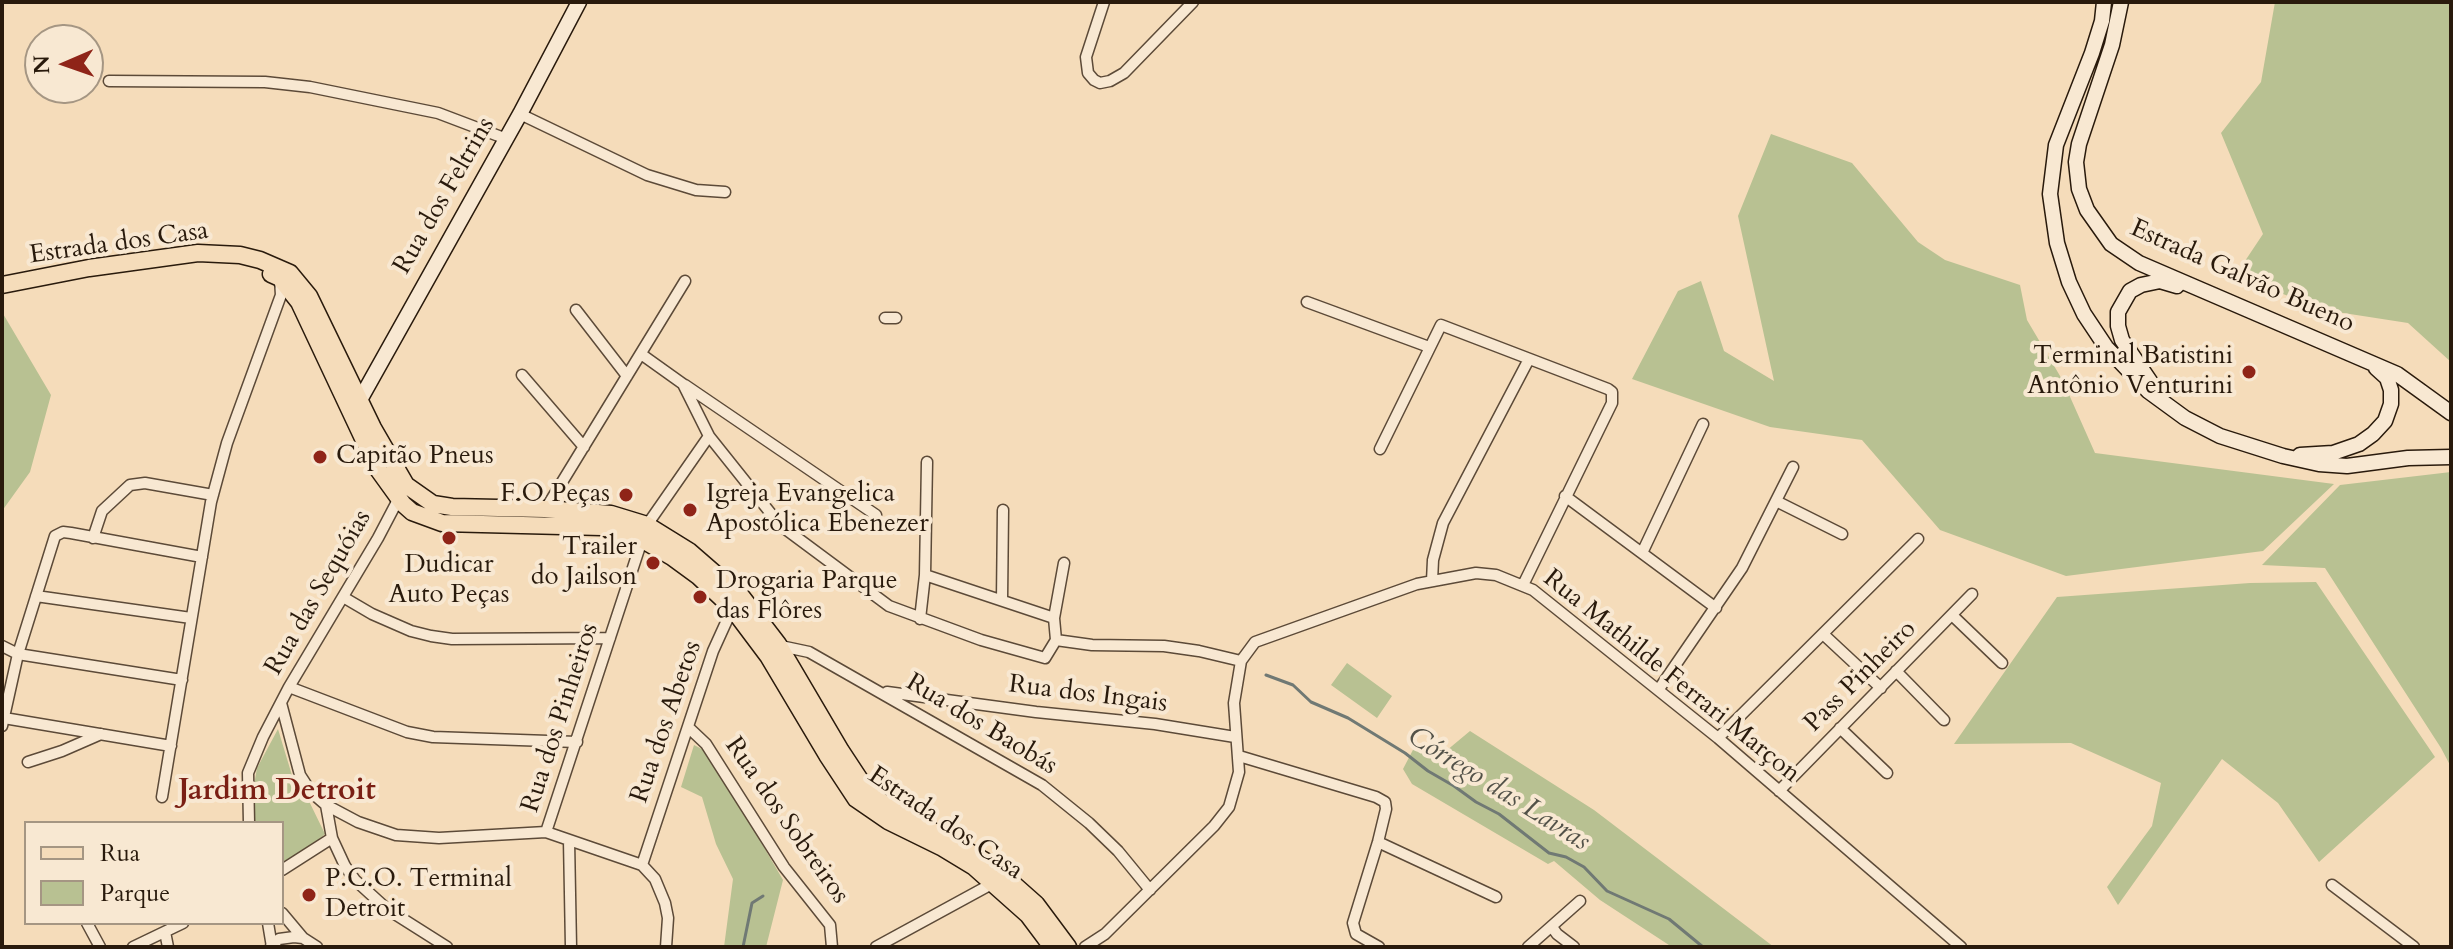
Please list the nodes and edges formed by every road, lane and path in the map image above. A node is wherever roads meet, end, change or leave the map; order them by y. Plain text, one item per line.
1 (579, 2) edge
2 (1104, 2) edge
3 (1193, 2) edge
4 (2104, 2) edge
5 (2111, 2) edge
6 (2121, 2) edge
7 (2105, 65) junction
8 (109, 81) dead end
9 (520, 114) junction
10 (504, 138) junction
11 (725, 192) dead end
12 (685, 281) dead end
13 (2, 285) edge
14 (284, 288) junction
15 (2, 292) edge
16 (1307, 302) dead end
17 (576, 310) dead end
18 (2258, 315) junction
19 (1429, 347) junction
20 (2353, 353) junction
21 (641, 354) junction
22 (1529, 359) junction
23 (522, 375) dead end
24 (627, 376) junction
25 (683, 384) junction
26 (361, 398) junction
27 (2167, 403) junction
28 (348, 410) junction
29 (2451, 413) edge
30 (1703, 424) dead end
31 (709, 436) junction
32 (584, 447) junction
33 (1380, 449) dead end
34 (2283, 456) junction
35 (2451, 457) edge
36 (927, 462) dead end
37 (1793, 467) dead end
38 (402, 492) junction
39 (213, 495) junction
40 (1565, 496) junction
41 (1776, 501) junction
42 (1003, 510) dead end
43 (876, 515) dead end
44 (542, 516) junction
45 (645, 532) junction
46 (1842, 534) dead end
47 (93, 538) junction
48 (1918, 539) dead end
49 (1642, 553) junction
50 (202, 557) junction
51 (1064, 563) dead end
52 (925, 575) junction
53 (1432, 581) junction
54 (1523, 585) junction
55 (1972, 594) dead end
56 (36, 596) junction
57 (343, 597) junction
58 (1002, 600) junction
59 (737, 602) junction
60 (1716, 608) junction
61 (1953, 616) junction
62 (191, 618) junction
63 (1054, 618) junction
64 (920, 619) junction
65 (1823, 634) junction
66 (610, 638) junction
67 (1056, 640) junction
68 (2, 646) edge
69 (770, 646) junction
70 (18, 654) junction
71 (1241, 661) junction
72 (2002, 663) dead end
73 (1896, 671) junction
74 (182, 680) junction
75 (289, 687) junction
76 (1881, 688) junction
77 (1659, 689) junction
78 (881, 692) junction
79 (936, 699) junction
80 (281, 703) junction
81 (3, 719) edge
82 (929, 719) junction
83 (1944, 720) dead end
84 (688, 727) junction
85 (1840, 728) junction
86 (103, 733) junction
87 (1235, 737) junction
88 (1718, 738) junction
89 (577, 742) junction
90 (171, 746) junction
91 (1239, 756) junction
92 (28, 762) dead end
93 (1887, 773) dead end
94 (1779, 791) junction
95 (162, 797) dead end
96 (326, 805) junction
97 (249, 821) edge
98 (546, 832) junction
99 (332, 838) junction
100 (569, 840) junction
101 (1378, 842) junction
102 (642, 865) junction
103 (284, 869) edge
104 (1000, 879) junction
105 (2332, 885) dead end
106 (1150, 890) junction
107 (1496, 897) dead end
108 (1580, 901) dead end
109 (284, 915) edge
110 (88, 925) edge
111 (179, 925) edge
112 (1552, 927) junction
113 (165, 932) junction
114 (303, 938) junction
115 (274, 944) edge
116 (100, 947) edge
117 (133, 947) edge
118 (168, 947) edge
119 (317, 947) edge
120 (447, 947) edge
121 (571, 947) edge
122 (666, 947) edge
123 (832, 947) edge
124 (876, 947) edge
125 (1052, 947) edge
126 (1068, 947) edge
127 (1085, 947) edge
128 (1379, 947) edge
129 (1528, 947) edge
130 (1574, 947) edge
131 (1961, 947) edge
132 (2414, 947) edge

1 - 9 main road, Rua dos Feltrins
2 - 3 street
4 - 27 main road
5 - 7 main road
6 - 7 main road, Estrada Galvão Bueno
7 - 18 main road, Estrada Galvão Bueno
8 - 10 street
9 - 10 main road, Rua dos Feltrins
9 - 11 street
10 - 26 main road, Rua dos Feltrins
12 - 21 street
13 - 26 main road, Estrada dos Casa
14 - 15 main road, Estrada dos Casa
14 - 28 main road, Estrada dos Casa
14 - 39 street
16 - 19 street
17 - 24 street
18 - 20 main road, Estrada Galvão Bueno
18 - 27 main road
19 - 22 street
19 - 33 street
20 - 29 main road, Estrada Galvão Bueno
20 - 34 main road
21 - 24 street
21 - 25 street
22 - 40 street
22 - 53 street
23 - 32 street
24 - 32 street
25 - 31 street
25 - 43 street
26 - 28 main road, Rua dos Feltrins
26 - 38 main road, Estrada dos Casa
27 - 34 main road
28 - 38 main road, Estrada dos Casa
30 - 49 street
31 - 45 street, Rua dos Pinheiros
31 - 64 street
32 - 44 street
34 - 35 main road
36 - 52 street
37 - 41 street
38 - 44 main road, Estrada dos Casa
38 - 57 street, Rua das Sequóias
39 - 47 street
39 - 50 street
40 - 49 street
40 - 54 street
41 - 46 street
41 - 60 street
42 - 58 street
44 - 45 main road, Estrada dos Casa
45 - 59 main road, Estrada dos Casa
45 - 66 street, Rua dos Pinheiros
47 - 50 street
47 - 56 street
48 - 65 street
49 - 60 street
50 - 62 street
51 - 63 street
52 - 58 street
52 - 64 street
53 - 54 street, Rua Mathilde Ferrari Marçon
53 - 71 street, Rua Mathilde Ferrari Marçon
54 - 77 street, Rua Mathilde Ferrari Marçon
55 - 61 street, Pass Pinheiro
56 - 62 street
56 - 70 street
57 - 66 street
57 - 75 street, Rua das Sequóias
58 - 63 street
59 - 69 main road, Estrada dos Casa
59 - 84 street, Rua dos Abetos
60 - 77 street
61 - 72 street
61 - 73 street, Pass Pinheiro
62 - 74 street
63 - 67 street
64 - 67 street
65 - 76 street
65 - 88 street
66 - 89 street, Rua dos Pinheiros
67 - 71 street
68 - 70 street
69 - 78 street, Rua dos Baobás
69 - 104 main road, Estrada dos Casa
70 - 74 street
70 - 81 street
71 - 87 street
73 - 76 street, Pass Pinheiro
73 - 83 street
74 - 90 street
75 - 80 street, Rua das Sequóias
75 - 89 street
76 - 85 street, Pass Pinheiro
77 - 88 street, Rua Mathilde Ferrari Marçon
78 - 79 street, Rua dos Ingais
78 - 82 street, Rua dos Baobás
79 - 82 street
79 - 87 street, Rua dos Ingais
80 - 96 street, Rua das Sequóias
80 - 97 street
81 - 86 street
82 - 106 street, Rua dos Baobás
84 - 102 street, Rua dos Abetos
84 - 123 street, Rua dos Sobreiros
85 - 93 street
85 - 94 street, Pass Pinheiro
86 - 90 street
86 - 92 street
87 - 91 street
88 - 94 street, Rua Mathilde Ferrari Marçon
89 - 98 street, Rua dos Pinheiros
90 - 95 street
91 - 101 street
91 - 106 street
94 - 131 street, Rua Mathilde Ferrari Marçon
96 - 98 street
96 - 99 street
98 - 100 street
99 - 103 street
99 - 120 street
100 - 102 street
100 - 121 street
101 - 107 street
101 - 128 street
102 - 122 street
104 - 124 street
104 - 125 main road, Estrada dos Casa
104 - 126 main road, Estrada dos Casa
105 - 132 street
106 - 127 street
108 - 112 street
109 - 114 street
110 - 116 street
111 - 113 street
112 - 129 street
112 - 130 street
113 - 117 street
113 - 118 street
114 - 115 street
114 - 119 street

